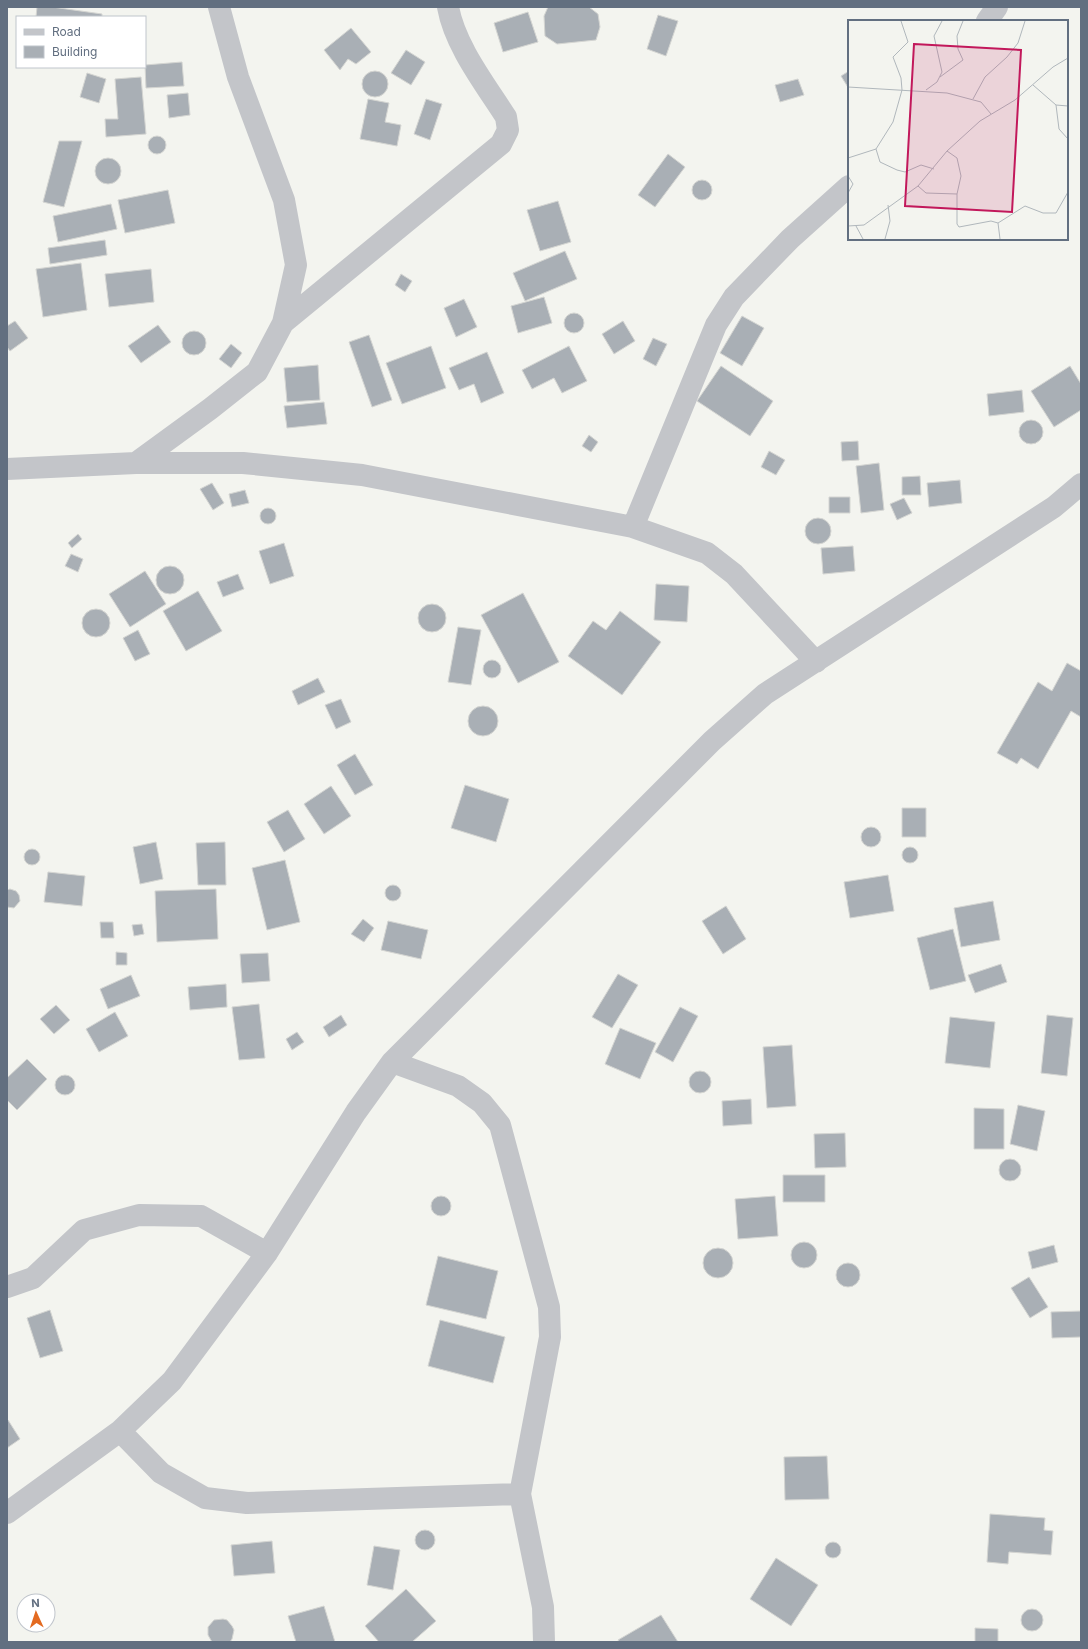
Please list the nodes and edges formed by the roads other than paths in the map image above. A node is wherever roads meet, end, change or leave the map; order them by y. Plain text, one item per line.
1 (219, 7) edge
2 (448, 7) edge
3 (997, 7) edge
4 (988, 20) edge
5 (848, 187) edge
6 (283, 323) junction
7 (136, 463) junction
8 (7, 469) edge
9 (1081, 484) edge
10 (633, 527) junction
11 (816, 662) junction
12 (392, 1062) junction
13 (267, 1253) junction
14 (7, 1287) edge
15 (120, 1431) junction
16 (520, 1494) junction
17 (7, 1513) edge
18 (544, 1642) edge

1 - 6 street
2 - 6 street
3 - 4 street
5 - 10 street
6 - 7 street
7 - 8 street
7 - 10 street
9 - 11 street
10 - 11 street
11 - 12 street
12 - 13 street
12 - 16 street
13 - 14 street
13 - 15 street
15 - 16 street
15 - 17 street
16 - 18 street

